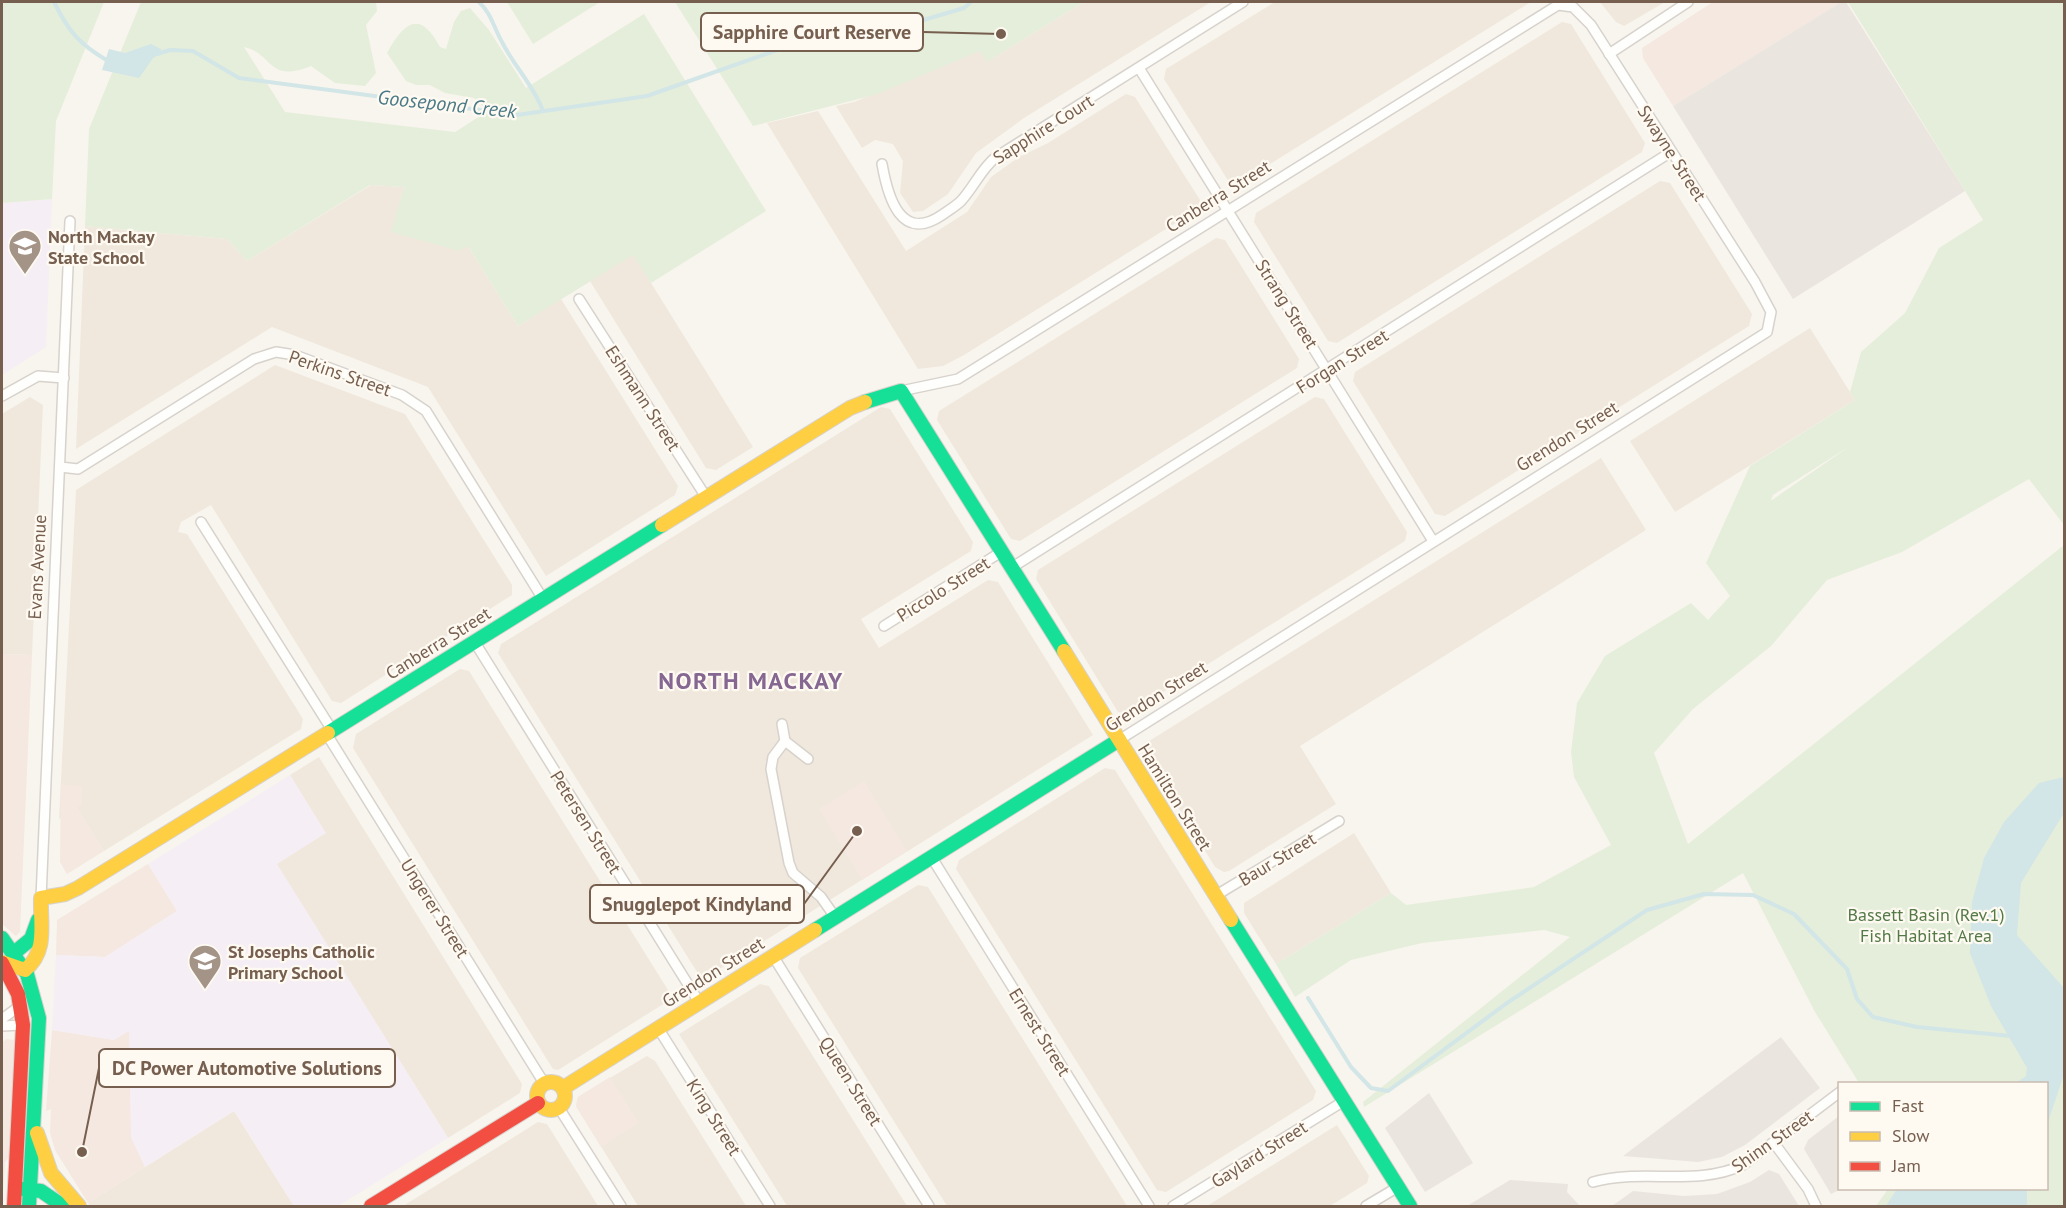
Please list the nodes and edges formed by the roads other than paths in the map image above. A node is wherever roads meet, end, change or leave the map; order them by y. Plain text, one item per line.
1 (1243, 2) edge
2 (1688, 2) edge
3 (1545, 12) joint
4 (1609, 54) junction
5 (1139, 68) junction
6 (1671, 152) junction
7 (882, 164) dead end
8 (1229, 211) junction
9 (70, 221) dead end
10 (579, 299) dead end
11 (1767, 332) joint
12 (1328, 369) junction
13 (64, 378) junction
14 (901, 391) junction
15 (2, 396) edge
16 (60, 467) junction
17 (706, 497) junction
18 (201, 522) dead end
19 (1433, 541) junction
20 (1001, 552) junction
21 (1011, 568) junction
22 (543, 599) junction
23 (884, 626) dead end
24 (474, 641) junction
25 (782, 724) dead end
26 (329, 731) junction
27 (1119, 740) junction
28 (784, 741) junction
29 (808, 759) dead end
30 (1339, 821) dead end
31 (932, 858) junction
32 (1215, 896) junction
33 (41, 898) junction
34 (39, 915) junction
35 (835, 917) junction
36 (2, 938) edge
37 (773, 956) junction
38 (11, 963) edge
39 (699, 1002) junction
40 (21, 1005) junction
41 (37, 1006) junction
42 (2, 1019) edge
43 (23, 1025) junction
44 (2, 1026) edge
45 (658, 1028) junction
46 (544, 1083) junction
47 (563, 1088) junction
48 (1838, 1093) edge
49 (1344, 1101) junction
50 (538, 1103) junction
51 (559, 1108) junction
52 (34, 1123) junction
53 (1774, 1143) junction
54 (58, 1181) junction
55 (1593, 1182) dead end
56 (31, 1184) junction
57 (16, 1185) junction
58 (1398, 1187) junction
59 (14, 1206) edge
60 (29, 1206) edge
61 (63, 1206) edge
62 (79, 1206) edge
63 (371, 1206) edge
64 (621, 1206) edge
65 (770, 1206) edge
66 (929, 1206) edge
67 (1149, 1206) edge
68 (1173, 1206) edge
69 (1366, 1206) edge
70 (1410, 1206) edge
71 (1816, 1206) edge

1 - 5 street, Sapphire Court
2 - 4 street
3 - 4 street, Swayne Street
3 - 8 street, Canberra Street
4 - 6 street, Swayne Street
5 - 7 street, Sapphire Court
5 - 8 street, Strang Street
6 - 11 street, Swayne Street
6 - 12 street, Forgan Street
8 - 12 street, Strang Street
8 - 14 street, Canberra Street
9 - 13 street, Evans Avenue
10 - 17 street, Eshmann Street
11 - 19 street, Grendon Street
12 - 19 street, Strang Street
12 - 21 street, Forgan Street
13 - 15 street
13 - 16 street, Evans Avenue
14 - 17 street, Canberra Street
14 - 20 street, Hamilton Street
16 - 22 street, Perkins Street
16 - 33 street, Evans Avenue
17 - 22 street, Canberra Street
18 - 26 street, Ungerer Street
19 - 27 street, Grendon Street
20 - 21 street, Hamilton Street
20 - 23 street, Piccolo Street
21 - 27 street, Hamilton Street
22 - 24 street, Canberra Street
24 - 26 street, Canberra Street
24 - 39 street, Petersen Street
25 - 28 street
26 - 33 street, Canberra Street
26 - 46 street, Ungerer Street
27 - 31 street, Grendon Street
27 - 32 street, Hamilton Street
28 - 29 street
28 - 35 street
30 - 32 street, Baur Street
31 - 35 street, Grendon Street
31 - 67 street, Ernest Street
32 - 49 street, Hamilton Street
33 - 34 street, Evans Avenue
34 - 38 street, Evans Avenue
34 - 38 street, Evans Avenue
35 - 37 street, Grendon Street
36 - 38 street
37 - 39 street, Grendon Street
37 - 66 street, Queen Street
38 - 40 street
38 - 41 street
39 - 45 street, Grendon Street
40 - 42 street
40 - 43 street
41 - 43 street
41 - 52 street
43 - 44 street
43 - 57 street
45 - 47 street, Grendon Street
45 - 65 street, King Street
46 - 47 street
46 - 50 street
47 - 51 street
48 - 53 street, Shinn Street
49 - 58 street, Hamilton Street
49 - 68 street, Gaylard Street
50 - 51 street
50 - 63 street
51 - 64 street
52 - 54 street
52 - 56 street
53 - 55 street, Shinn Street
53 - 71 street
54 - 56 street
54 - 62 street
56 - 57 street
56 - 60 street
56 - 61 street
57 - 59 street
58 - 69 street
58 - 70 street, Hamilton Street

